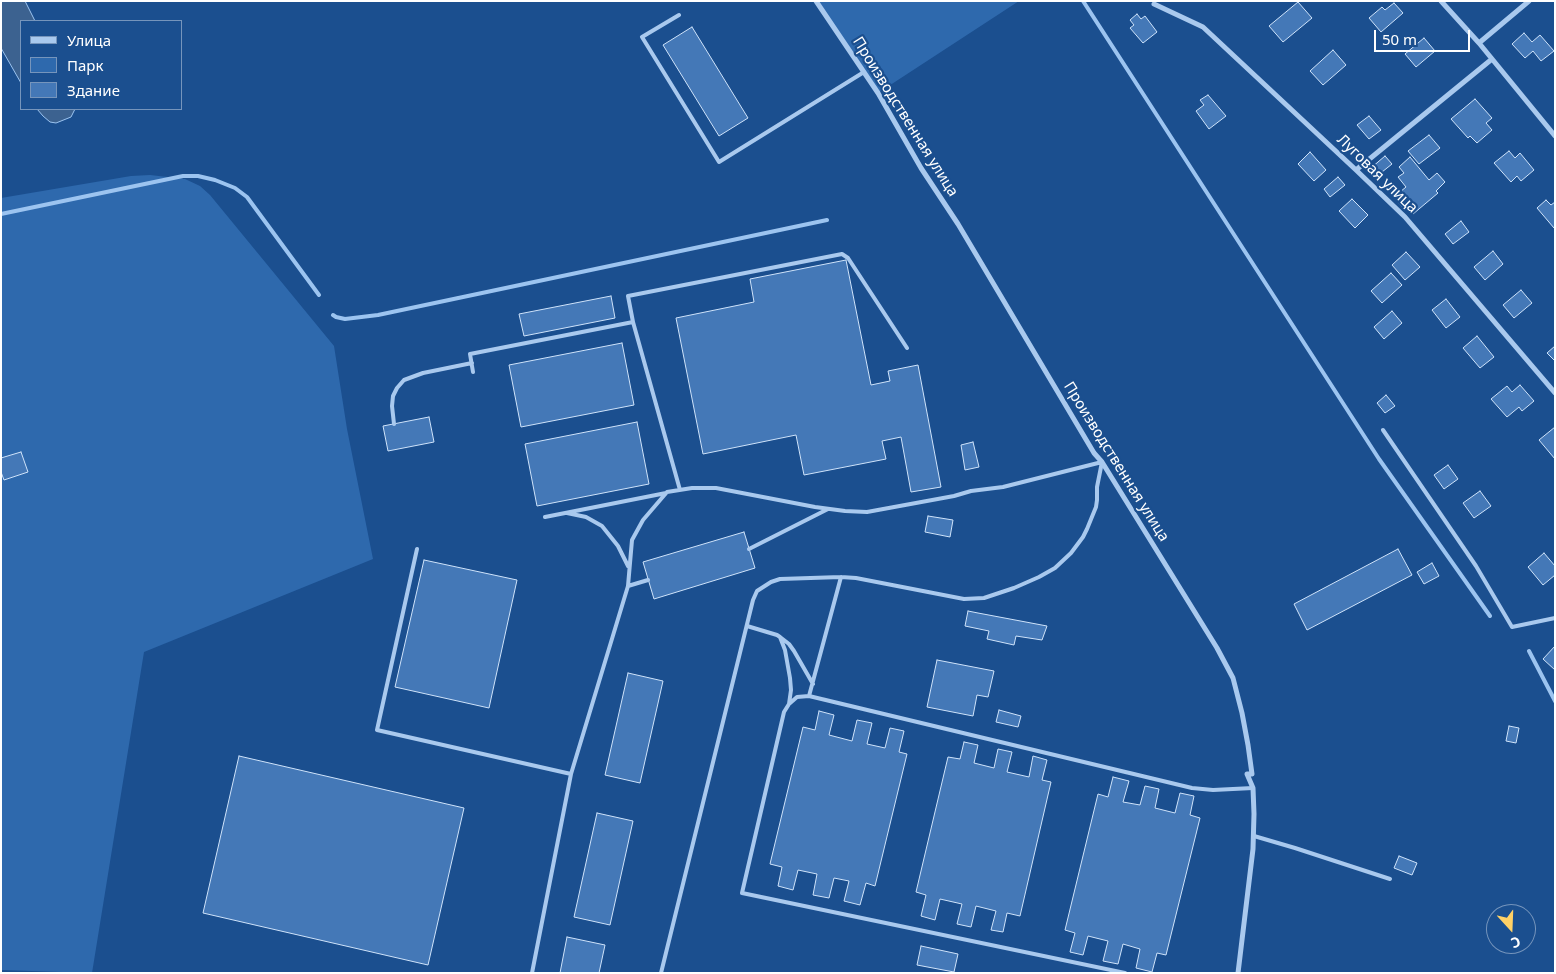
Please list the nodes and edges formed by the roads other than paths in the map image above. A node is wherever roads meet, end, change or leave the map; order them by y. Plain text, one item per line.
1 (816, 1) edge
2 (1441, 1) edge
3 (1529, 1) edge
4 (1154, 4) dead end
5 (679, 15) dead end
6 (1479, 43) junction
7 (1492, 59) junction
8 (864, 72) junction
9 (1555, 136) edge
10 (1356, 170) junction
11 (633, 322) junction
12 (907, 348) dead end
13 (472, 363) junction
14 (473, 372) dead end
15 (1555, 393) edge
16 (394, 424) dead end
17 (1383, 430) dead end
18 (1102, 462) junction
19 (680, 490) junction
20 (667, 492) junction
21 (828, 509) junction
22 (566, 512) junction
23 (546, 518) dead end
24 (417, 549) dead end
25 (749, 550) dead end
26 (629, 568) junction
27 (841, 577) junction
28 (648, 580) dead end
29 (628, 586) junction
30 (1555, 618) edge
31 (746, 626) junction
32 (779, 636) junction
33 (813, 684) junction
34 (810, 696) junction
35 (789, 704) junction
36 (571, 774) junction
37 (1253, 788) junction
38 (1254, 836) junction
39 (1390, 879) dead end
40 (532, 973) edge
41 (661, 973) edge
42 (1125, 973) edge
43 (1238, 973) edge

1 - 8 street, Производственная улица
2 - 6 street
3 - 6 street
4 - 10 street, Луговая улица
5 - 8 lane
6 - 7 street
7 - 9 street
7 - 10 street
8 - 18 street, Производственная улица
10 - 15 street, Луговая улица
11 - 12 lane
11 - 13 lane
11 - 19 lane
13 - 14 lane
13 - 16 lane
17 - 30 lane
18 - 21 lane
18 - 27 lane
18 - 37 street, Производственная улица
19 - 20 lane
19 - 21 lane
20 - 22 lane
20 - 26 lane
21 - 25 lane
22 - 23 lane
22 - 26 lane
24 - 36 lane
26 - 29 lane
27 - 31 lane
27 - 33 lane
28 - 29 lane
29 - 36 lane
31 - 32 lane
31 - 41 lane
32 - 33 lane
32 - 35 lane
33 - 34 lane
34 - 35 lane
34 - 37 lane
35 - 42 lane
36 - 40 lane
37 - 38 street, Производственная улица
38 - 39 lane
38 - 43 street, Производственная улица

